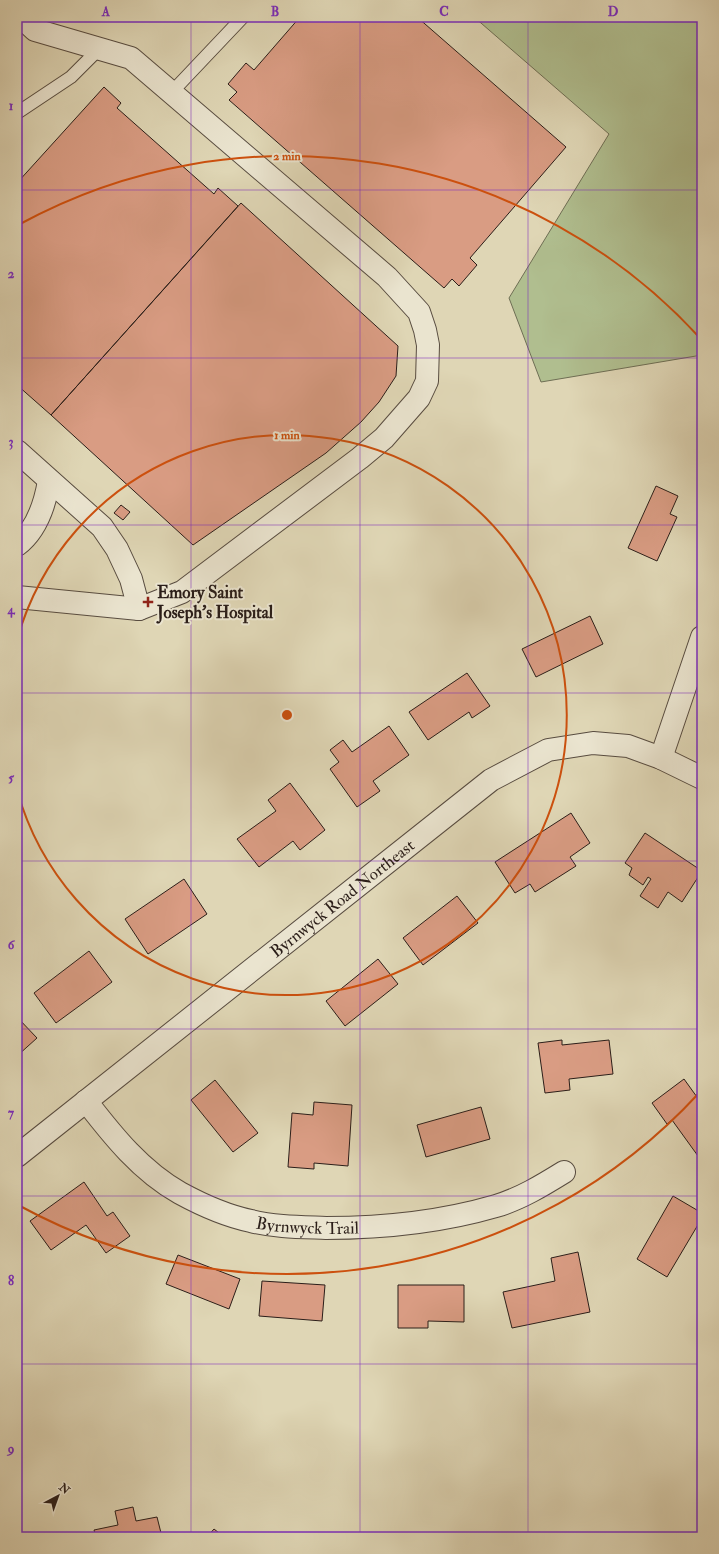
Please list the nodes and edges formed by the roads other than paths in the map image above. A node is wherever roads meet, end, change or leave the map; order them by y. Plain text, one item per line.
1 (21, 17) edge
2 (243, 17) edge
3 (99, 49) junction
4 (171, 93) junction
5 (17, 112) edge
6 (17, 451) edge
7 (49, 481) junction
8 (17, 545) edge
9 (17, 597) edge
10 (139, 609) junction
11 (702, 637) edge
12 (661, 758) junction
13 (702, 778) edge
14 (86, 1101) junction
15 (17, 1156) edge
16 (564, 1172) dead end

1 - 3 street
2 - 4 lane
3 - 4 street
3 - 5 lane
4 - 10 street
6 - 7 street
7 - 8 street
7 - 10 street
9 - 10 street
11 - 12 street
12 - 13 street, Byrnwyck Road Northeast
12 - 14 street, Byrnwyck Road Northeast
14 - 15 street, Byrnwyck Road Northeast
14 - 16 street, Byrnwyck Trail

